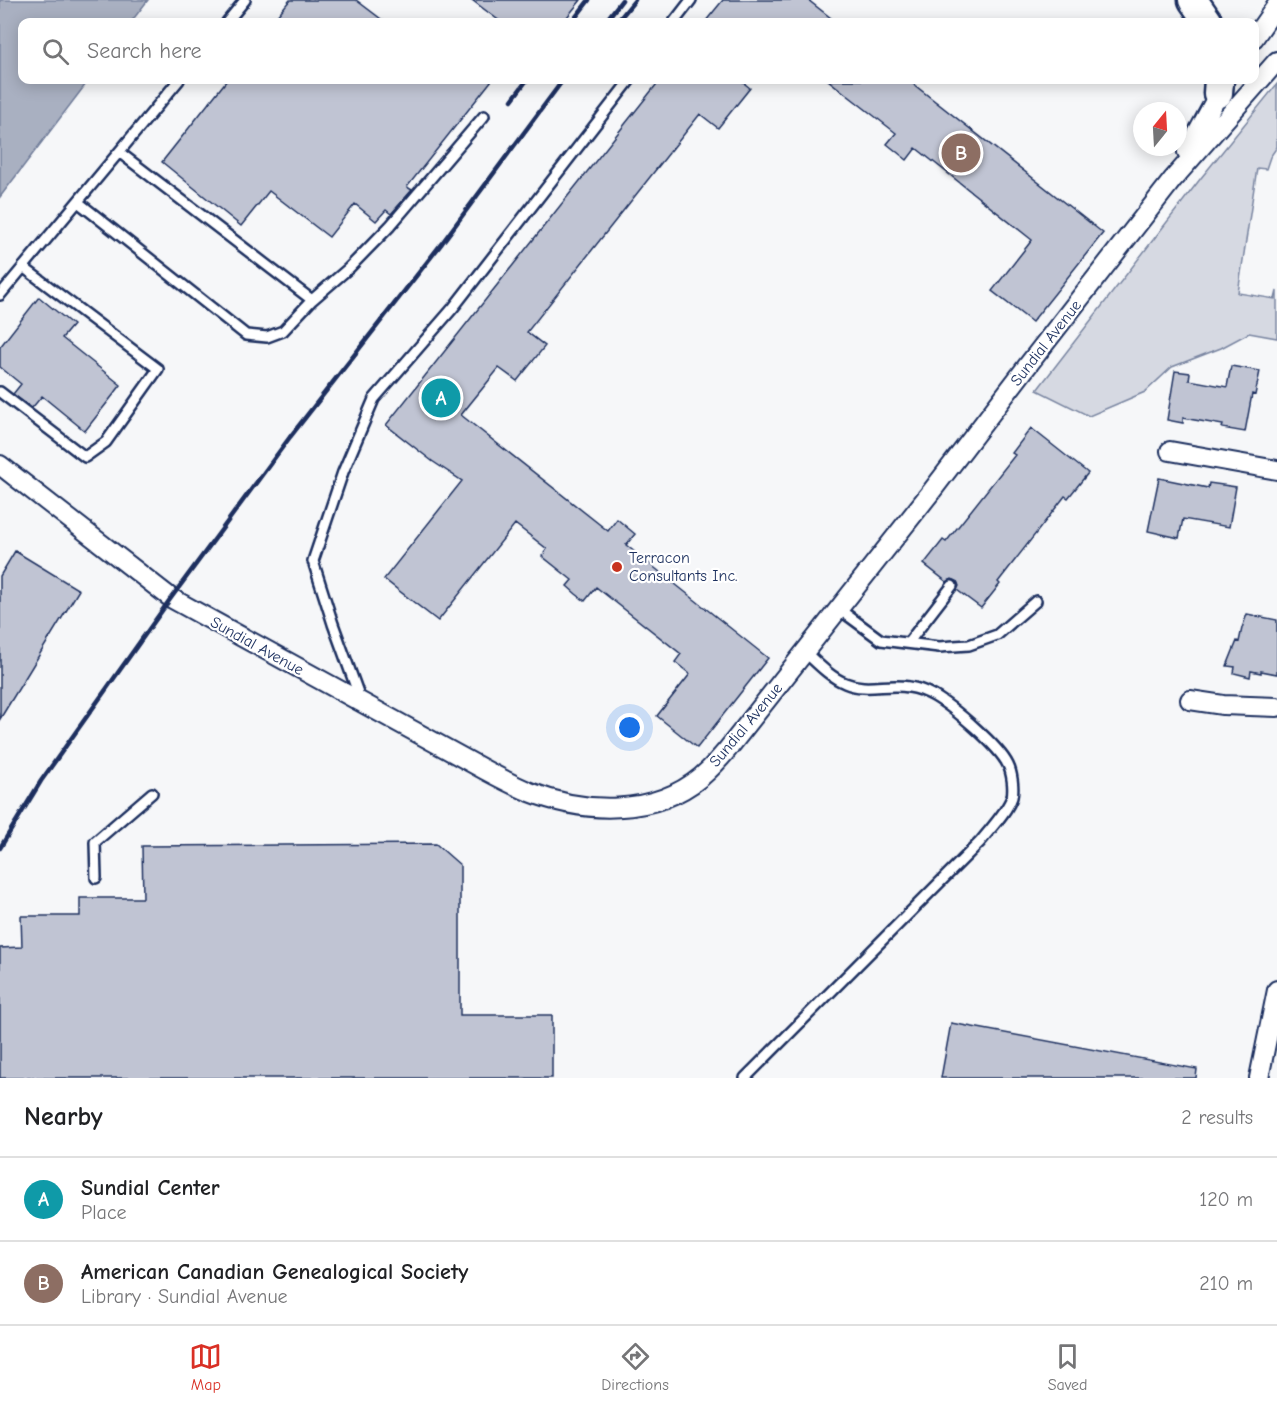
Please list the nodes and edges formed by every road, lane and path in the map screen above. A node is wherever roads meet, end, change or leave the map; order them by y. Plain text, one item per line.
1 (245, 0) edge
2 (691, 0) edge
3 (1193, 0) edge
4 (1277, 5) edge
5 (229, 18) edge
6 (677, 18) edge
7 (1205, 18) edge
8 (1259, 31) edge
9 (1277, 61) edge
10 (1259, 81) edge
11 (176, 84) edge
12 (627, 84) edge
13 (1221, 84) edge
14 (1257, 84) edge
15 (484, 116) dead end
16 (119, 152) junction
17 (1173, 179) junction
18 (78, 202) junction
19 (23, 267) junction
20 (0, 295) edge
21 (312, 300) junction
22 (0, 392) edge
23 (1170, 451) dead end
24 (0, 465) edge
25 (1277, 470) edge
26 (952, 586) dead end
27 (1036, 601) dead end
28 (839, 609) junction
29 (908, 643) junction
30 (805, 652) junction
31 (1190, 700) dead end
32 (362, 704) junction
33 (1277, 707) edge
34 (152, 793) dead end
35 (96, 879) dead end
36 (1277, 990) edge
37 (746, 1078) edge
38 (1259, 1078) edge

1 - 5 lane
2 - 6 lane
3 - 7 main road
4 - 8 street
9 - 10 street, Sundial Avenue
11 - 16 lane
12 - 32 lane
13 - 17 street, Sundial Avenue
14 - 17 street, Sundial Avenue
15 - 21 lane
16 - 18 lane
16 - 21 lane
17 - 28 street, Sundial Avenue
18 - 19 lane
18 - 21 lane
19 - 20 lane
19 - 22 lane
23 - 25 street
24 - 32 street, Sundial Avenue
26 - 29 lane
27 - 29 lane
28 - 29 lane
28 - 30 street, Sundial Avenue
30 - 32 street, Sundial Avenue
30 - 37 lane
31 - 33 street
34 - 35 lane
36 - 38 street

